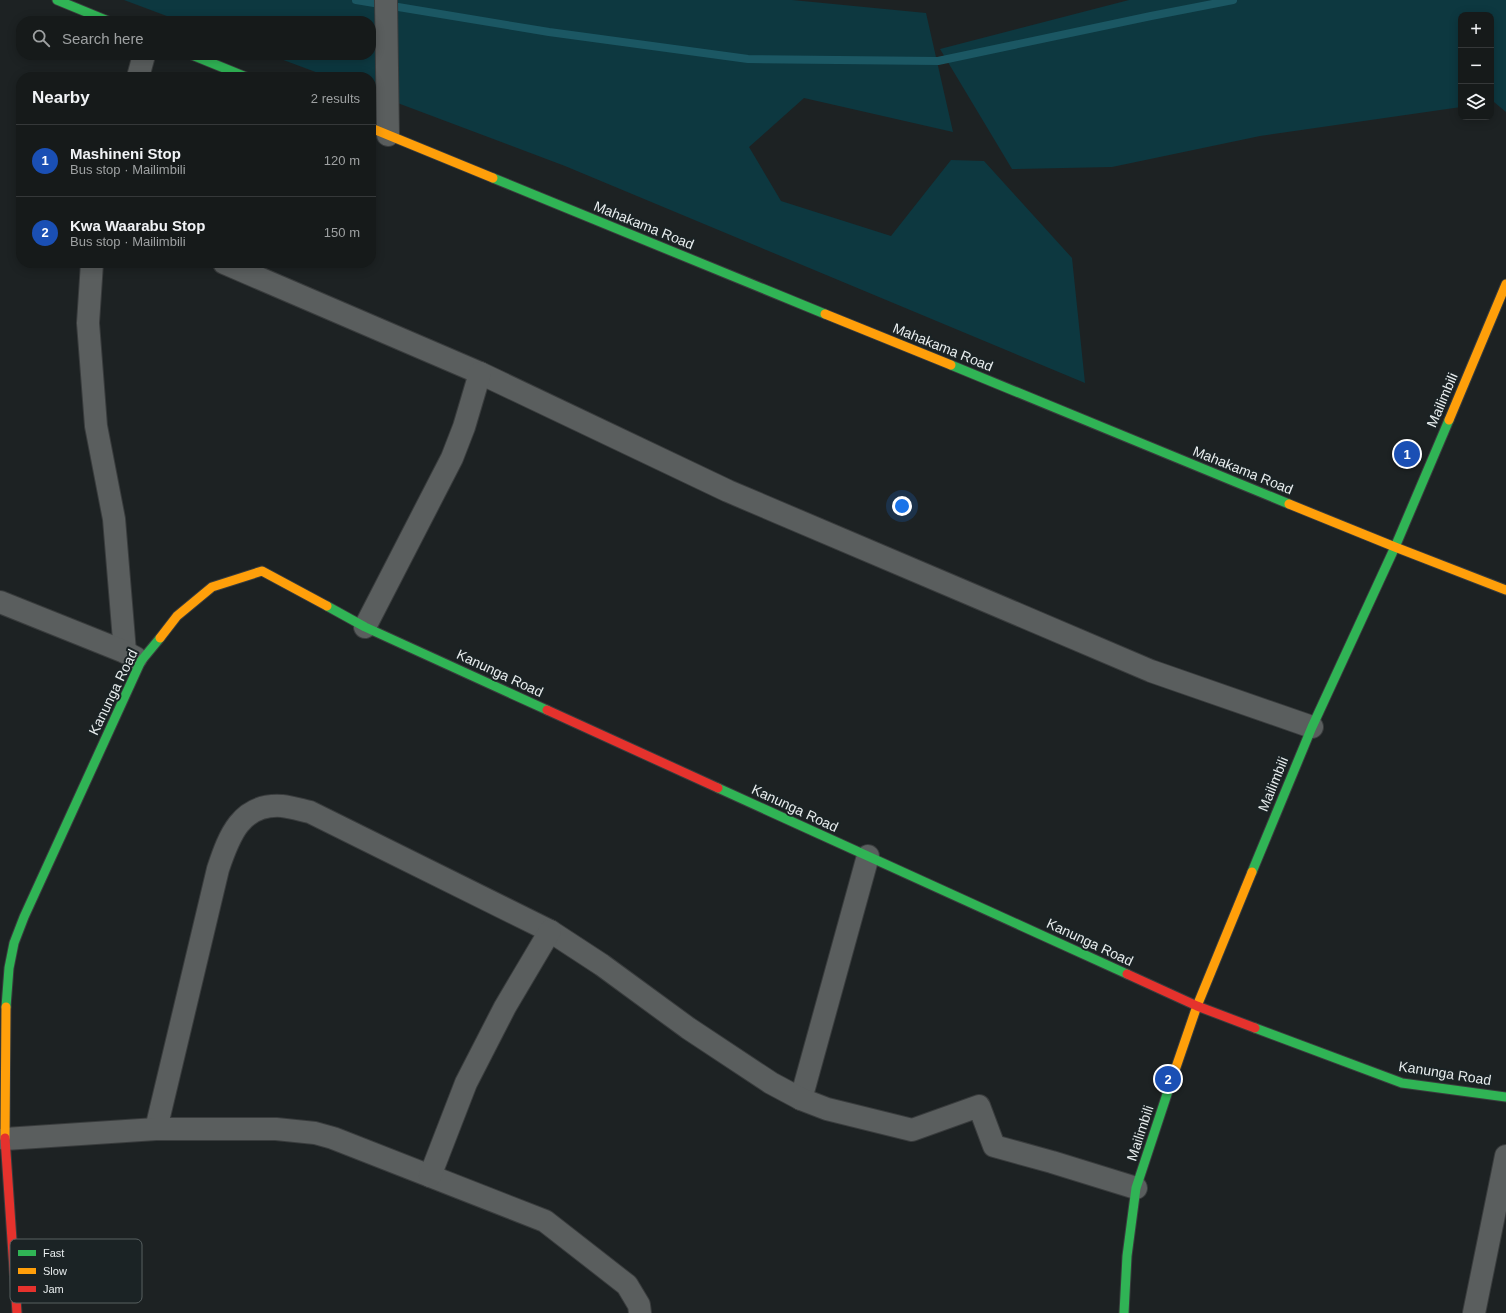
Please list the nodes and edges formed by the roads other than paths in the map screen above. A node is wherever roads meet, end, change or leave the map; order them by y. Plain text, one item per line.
1 (57, 0) edge
2 (386, 0) edge
3 (96, 16) edge
4 (143, 60) edge
5 (204, 60) edge
6 (139, 72) edge
7 (234, 72) edge
8 (380, 132) edge
9 (92, 268) edge
10 (236, 268) edge
11 (1506, 284) edge
12 (1501, 308) edge
13 (480, 373) junction
14 (1395, 547) junction
15 (1506, 590) edge
16 (0, 602) edge
17 (365, 627) junction
18 (133, 656) junction
19 (1312, 726) junction
20 (868, 856) junction
21 (550, 931) junction
22 (1197, 1006) junction
23 (1506, 1096) edge
24 (801, 1099) junction
25 (156, 1129) junction
26 (5, 1139) junction
27 (1506, 1156) edge
28 (430, 1176) junction
29 (1136, 1188) junction
30 (12, 1239) edge
31 (16, 1303) edge
32 (17, 1313) edge
33 (640, 1313) edge
34 (1124, 1313) edge
35 (1474, 1313) edge

1 - 3 street
2 - 8 street
4 - 6 street
5 - 7 street
8 - 14 street, Mahakama Road
9 - 18 street
10 - 13 street
11 - 12 street, Mailimbili
12 - 14 street, Mailimbili
13 - 17 street
13 - 19 street
14 - 15 street, Mahakama Road
14 - 19 street, Mailimbili
16 - 18 street
17 - 18 street, Kanunga Road
17 - 20 street, Kanunga Road
18 - 26 street, Kanunga Road
19 - 22 street, Mailimbili
20 - 22 street, Kanunga Road
20 - 24 street
21 - 24 street
21 - 25 street
21 - 28 street
22 - 23 street, Kanunga Road
22 - 29 street, Mailimbili
24 - 29 street
25 - 26 street
25 - 28 street
26 - 30 street, Kanunga Road
27 - 35 street
28 - 33 street
29 - 34 street, Mailimbili
31 - 32 street, Kanunga Road

